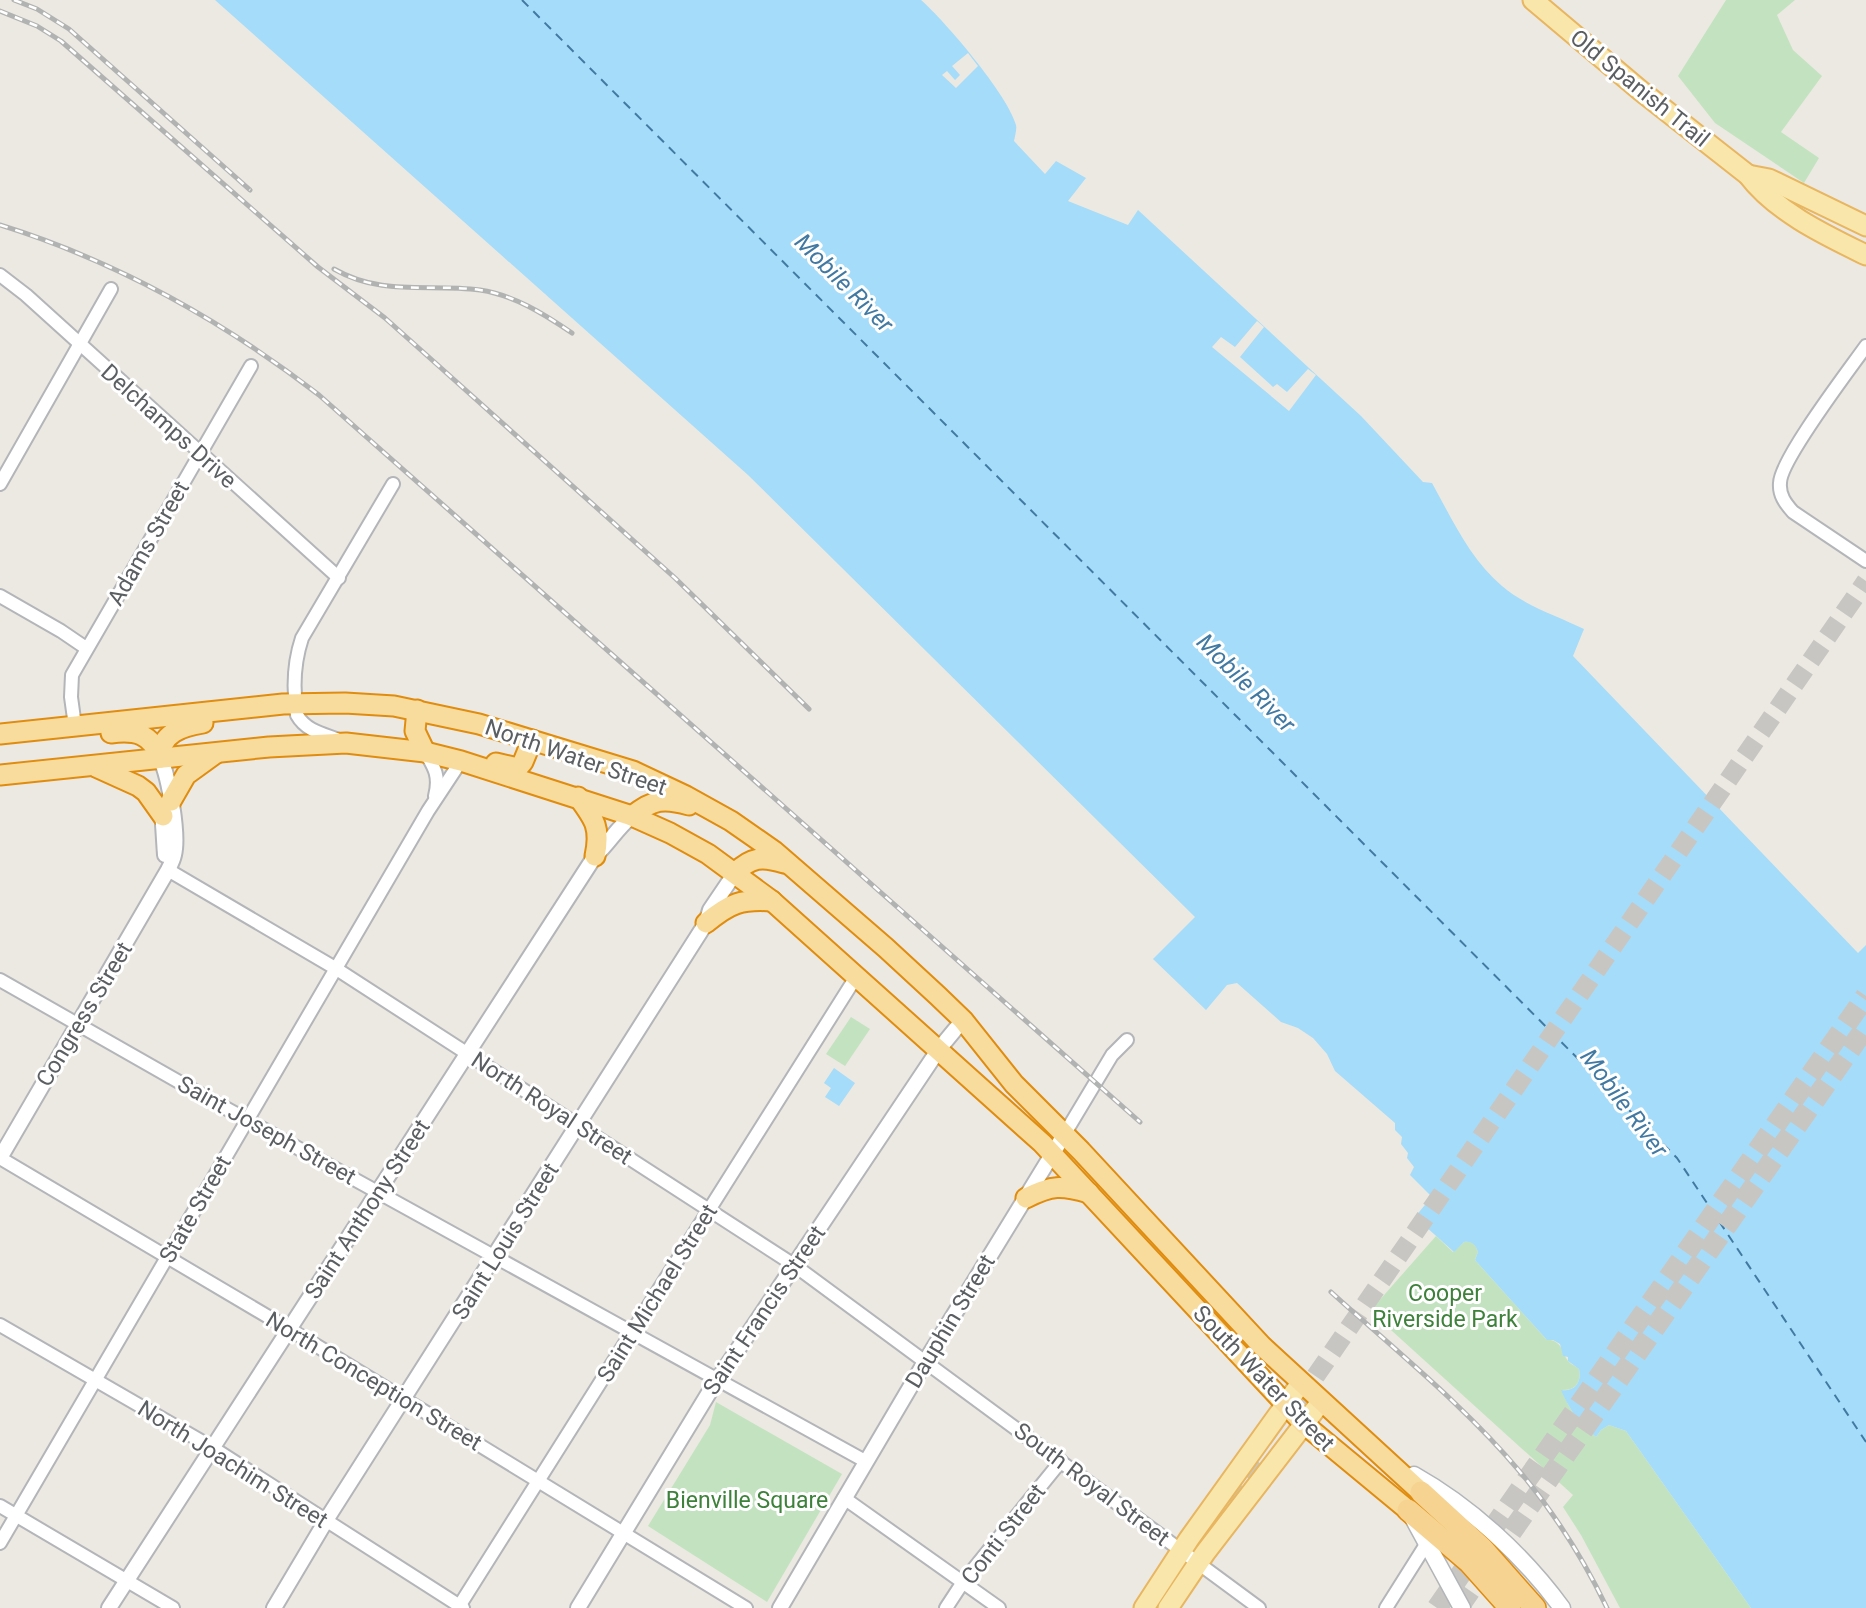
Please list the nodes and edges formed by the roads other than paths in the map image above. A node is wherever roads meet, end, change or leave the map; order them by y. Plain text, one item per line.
1 (1533, 0) edge
2 (1748, 175) junction
3 (1866, 226) edge
4 (1866, 255) edge
5 (0, 275) edge
6 (111, 289) dead end
7 (79, 345) junction
8 (1866, 346) edge
9 (251, 366) dead end
10 (200, 454) junction
11 (0, 484) edge
12 (393, 484) dead end
13 (1866, 561) edge
14 (339, 578) junction
15 (0, 596) edge
16 (86, 648) junction
17 (296, 703) junction
18 (276, 704) junction
19 (417, 710) junction
20 (75, 726) junction
21 (0, 735) edge
22 (532, 740) junction
23 (346, 743) junction
24 (219, 752) junction
25 (425, 752) junction
26 (160, 758) junction
27 (461, 761) junction
28 (92, 765) junction
29 (0, 775) edge
30 (578, 797) junction
31 (433, 803) junction
32 (167, 809) junction
33 (632, 816) junction
34 (722, 816) junction
35 (595, 856) junction
36 (794, 867) junction
37 (168, 870) junction
38 (735, 873) junction
39 (772, 901) junction
40 (706, 923) junction
41 (335, 968) junction
42 (856, 976) junction
43 (0, 980) edge
44 (963, 1020) junction
45 (78, 1025) junction
46 (1127, 1040) dead end
47 (939, 1049) junction
48 (468, 1053) junction
49 (248, 1119) junction
50 (578, 1126) junction
51 (1064, 1135) junction
52 (1052, 1154) junction
53 (0, 1158) edge
54 (378, 1192) junction
55 (1089, 1193) junction
56 (1026, 1198) junction
57 (709, 1210) junction
58 (167, 1258) junction
59 (494, 1258) junction
60 (794, 1265) junction
61 (0, 1325) edge
62 (290, 1330) junction
63 (632, 1334) junction
64 (925, 1362) junction
65 (96, 1380) junction
66 (718, 1380) junction
67 (1301, 1383) junction
68 (404, 1399) junction
69 (1321, 1402) junction
70 (1286, 1405) junction
71 (1304, 1424) junction
72 (213, 1448) junction
73 (1386, 1460) junction
74 (865, 1461) junction
75 (1060, 1461) junction
76 (538, 1481) junction
77 (1421, 1492) joint
78 (844, 1498) junction
79 (0, 1506) edge
80 (1408, 1510) junction
81 (16, 1515) junction
82 (326, 1521) junction
83 (623, 1532) junction
84 (0, 1543) edge
85 (1427, 1543) junction
86 (1182, 1551) junction
87 (1199, 1563) junction
88 (1180, 1572) tunnel mouth
89 (127, 1581) junction
90 (963, 1583) junction
91 (1525, 1606) edge
92 (460, 1607) edge
93 (109, 1608) edge
94 (173, 1608) edge
95 (274, 1608) edge
96 (578, 1608) edge
97 (746, 1608) edge
98 (780, 1608) edge
99 (946, 1608) edge
100 (999, 1608) edge
101 (1144, 1608) edge
102 (1155, 1608) edge
103 (1168, 1608) edge
104 (1259, 1608) edge
105 (1386, 1608) edge
106 (1462, 1608) edge
107 (1562, 1608) edge

1 - 2 main road, Old Spanish Trail
2 - 3 main road, Old Spanish Trail
2 - 4 main road, Old Spanish Trail
5 - 7 street, Delchamps Drive
6 - 7 street
7 - 10 street, Delchamps Drive
7 - 11 street
8 - 13 street
9 - 10 street, Adams Street
10 - 14 street, Delchamps Drive
10 - 16 street, Adams Street
12 - 14 street
14 - 17 street
15 - 16 street
16 - 20 street, Adams Street
17 - 18 highway, North Water Street
17 - 19 highway, North Water Street
17 - 23 street
18 - 20 highway, North Water Street
18 - 26 highway
19 - 22 highway, North Water Street
19 - 25 highway
20 - 21 highway, North Water Street
21 - 26 highway
22 - 27 highway
22 - 34 highway, North Water Street
23 - 24 highway, North Water Street
23 - 25 highway, North Water Street
24 - 26 highway, North Water Street
24 - 32 highway
25 - 27 highway, North Water Street
25 - 31 street, State Street
26 - 28 highway, North Water Street
26 - 32 street
27 - 30 highway, North Water Street
27 - 31 street, State Street
28 - 29 highway, North Water Street
28 - 32 highway
30 - 33 highway, North Water Street
30 - 35 highway
31 - 41 street, State Street
32 - 37 street
33 - 34 highway
33 - 35 street, Saint Anthony Street
33 - 38 highway, North Water Street
34 - 36 highway, North Water Street
34 - 38 highway
35 - 48 street, Saint Anthony Street
36 - 38 highway
36 - 44 highway, North Water Street
37 - 41 street, North Royal Street
37 - 45 street, Congress Street
38 - 39 highway, North Water Street
38 - 40 street, Saint Louis Street
39 - 40 highway
39 - 42 highway, North Water Street
40 - 50 street, Saint Louis Street
41 - 48 street, North Royal Street
41 - 49 street, State Street
42 - 47 highway, North Water Street
42 - 57 street, Saint Michael Street
43 - 45 street, Saint Joseph Street
44 - 47 street, Saint Francis Street
44 - 51 highway, North Water Street
45 - 49 street, Saint Joseph Street
45 - 53 street, Congress Street
46 - 51 street, Dauphin Street
47 - 52 highway, North Water Street
47 - 60 street, Saint Francis Street
48 - 50 street, North Royal Street
48 - 54 street, Saint Anthony Street
49 - 54 street, Saint Joseph Street
49 - 58 street, State Street
50 - 57 street, North Royal Street
50 - 59 street, Saint Louis Street
51 - 52 street, Dauphin Street
51 - 67 highway, South Water Street
52 - 55 highway, South Water Street
52 - 56 street, Dauphin Street
53 - 58 street, North Conception Street
54 - 59 street, Saint Joseph Street
54 - 62 street, Saint Anthony Street
55 - 56 highway
55 - 70 highway, South Water Street
56 - 64 street, Dauphin Street
57 - 60 street, North Royal Street
57 - 63 street, Saint Michael Street
58 - 62 street, North Conception Street
58 - 65 street, State Street
59 - 63 street, Saint Joseph Street
59 - 68 street, Saint Louis Street
60 - 64 street, North Royal Street
60 - 66 street, Saint Francis Street
61 - 65 street, North Joachim Street
62 - 68 street, North Conception Street
62 - 72 street, Saint Anthony Street
63 - 66 street, Saint Joseph Street
63 - 76 street, Saint Michael Street
64 - 74 street, Dauphin Street
64 - 75 street, South Royal Street
65 - 72 street, North Joachim Street
65 - 81 street, State Street
66 - 74 street, Saint Joseph Street
66 - 83 street, Saint Francis Street
67 - 69 highway, South Water Street
67 - 70 main road
68 - 76 street, North Conception Street
68 - 82 street, Saint Louis Street
69 - 71 main road
69 - 73 highway, South Water Street
70 - 71 highway, South Water Street
70 - 86 main road
71 - 80 highway, South Water Street
71 - 87 main road
72 - 82 street, North Joachim Street
72 - 89 street, Saint Anthony Street
73 - 77 highway, South Water Street
73 - 107 main road, South Water Street
74 - 78 street, Dauphin Street
75 - 86 street, South Royal Street
75 - 90 street, Conti Street
76 - 83 street, North Conception Street
76 - 92 street, Saint Michael Street
77 - 91 highway
78 - 90 street
78 - 98 street, Dauphin Street
79 - 81 street
80 - 85 main road, South Water Street
80 - 91 highway
81 - 84 street, State Street
81 - 89 street
82 - 92 street, North Joachim Street
82 - 95 street, Saint Louis Street
83 - 96 street, Saint Francis Street
83 - 97 street, North Conception Street
85 - 105 street
85 - 106 main road, South Water Street
86 - 87 street, South Royal Street
86 - 101 main road
87 - 103 main road
87 - 104 street, South Royal Street
88 - 102 main road
89 - 93 street, Saint Anthony Street
89 - 94 street
90 - 99 street, Conti Street
90 - 100 street

